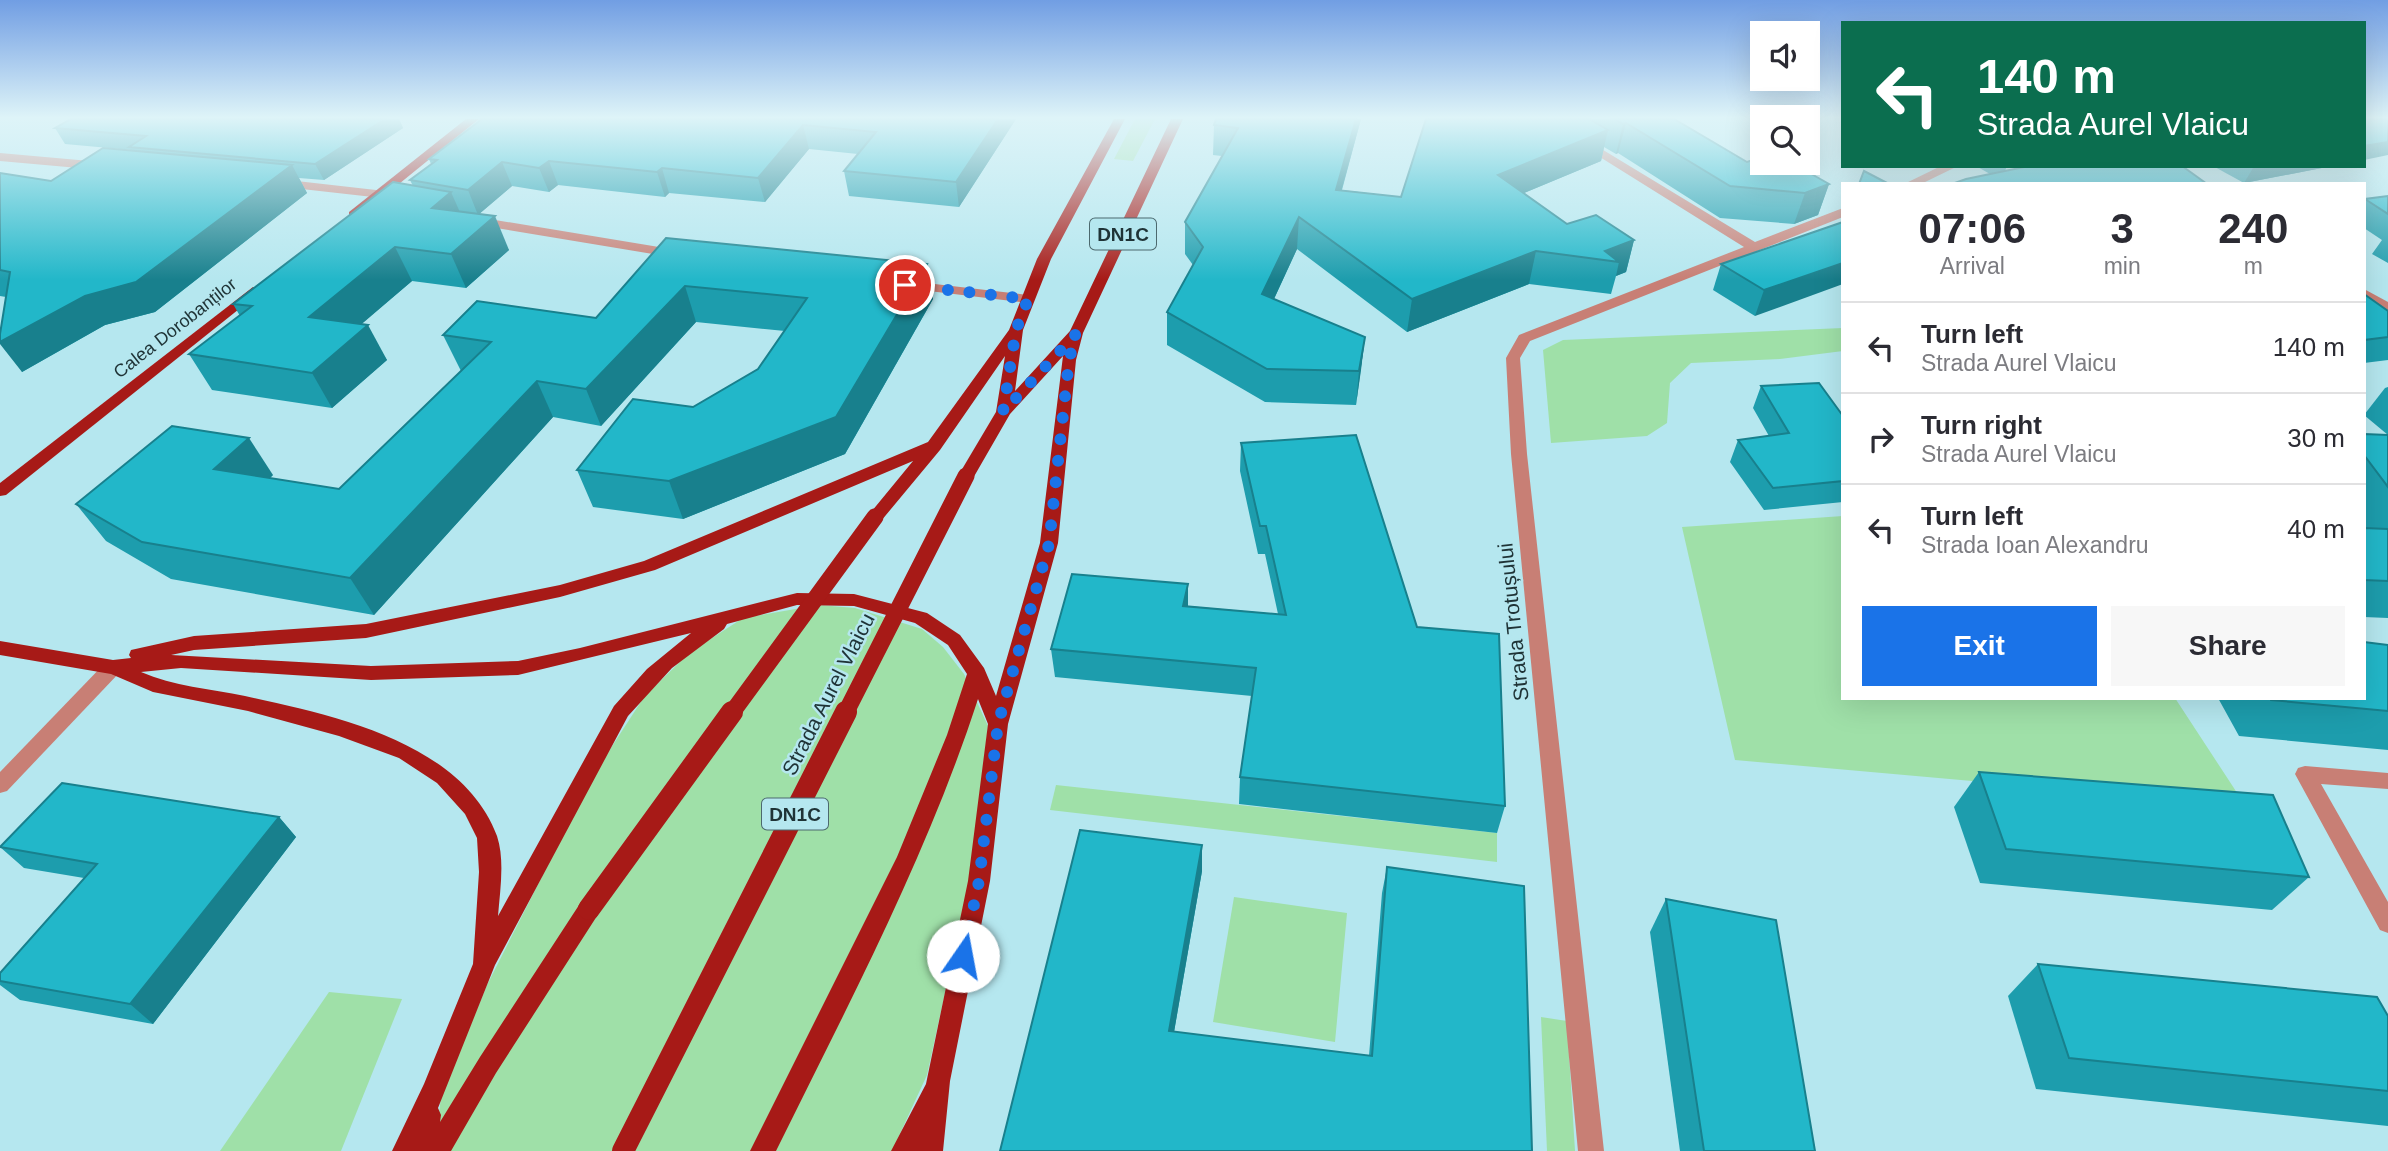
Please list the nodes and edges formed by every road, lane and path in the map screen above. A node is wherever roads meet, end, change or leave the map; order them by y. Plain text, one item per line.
1 (403, 173) edge
2 (1090, 173) edge
3 (1151, 173) edge
4 (1633, 173) edge
5 (1936, 173) edge
6 (259, 181) edge
7 (1915, 182) edge
8 (376, 194) junction
9 (404, 208) edge
10 (1841, 213) edge
11 (458, 217) edge
12 (337, 227) edge
13 (1755, 248) junction
14 (685, 256) edge
15 (266, 281) edge
16 (891, 283) edge
17 (2366, 294) edge
18 (1028, 299) junction
19 (2388, 308) edge
20 (1016, 330) junction
21 (1076, 334) junction
22 (1003, 412) junction
23 (934, 446) junction
24 (0, 491) edge
25 (736, 613) junction
26 (0, 648) edge
27 (105, 665) junction
28 (977, 673) junction
29 (998, 724) junction
30 (2388, 781) edge
31 (0, 785) edge
32 (2388, 923) edge
33 (484, 964) junction
34 (938, 1080) junction
35 (434, 1091) junction
36 (405, 1151) edge
37 (422, 1151) edge
38 (437, 1151) edge
39 (623, 1151) edge
40 (763, 1151) edge
41 (904, 1151) edge
42 (930, 1151) edge
43 (1591, 1151) edge

1 - 8 main road
2 - 18 main road, Strada Aurel Vlaicu / DN1C
3 - 21 main road, Strada Aurel Vlaicu / DN1C
4 - 13 street
5 - 7 street
6 - 8 street
8 - 9 street
8 - 12 main road
10 - 13 street, Strada Trotușului
11 - 14 street
13 - 43 street, Strada Trotușului
15 - 24 main road, Calea Dorobanților
16 - 18 street
17 - 19 street
18 - 20 main road, Strada Aurel Vlaicu / DN1C
20 - 22 main road, Strada Aurel Vlaicu / DN1C
20 - 23 main road
21 - 22 main road, Strada Aurel Vlaicu / DN1C
21 - 29 main road
22 - 39 main road, Strada Aurel Vlaicu / DN1C, bridge
23 - 27 main road
23 - 38 main road, bridge
25 - 27 main road
25 - 28 main road
25 - 33 main road
26 - 27 main road
27 - 31 street
27 - 33 main road
28 - 29 main road
28 - 40 main road
29 - 34 main road
30 - 32 street
33 - 35 main road
34 - 41 main road
34 - 42 main road
35 - 36 main road
35 - 37 main road

